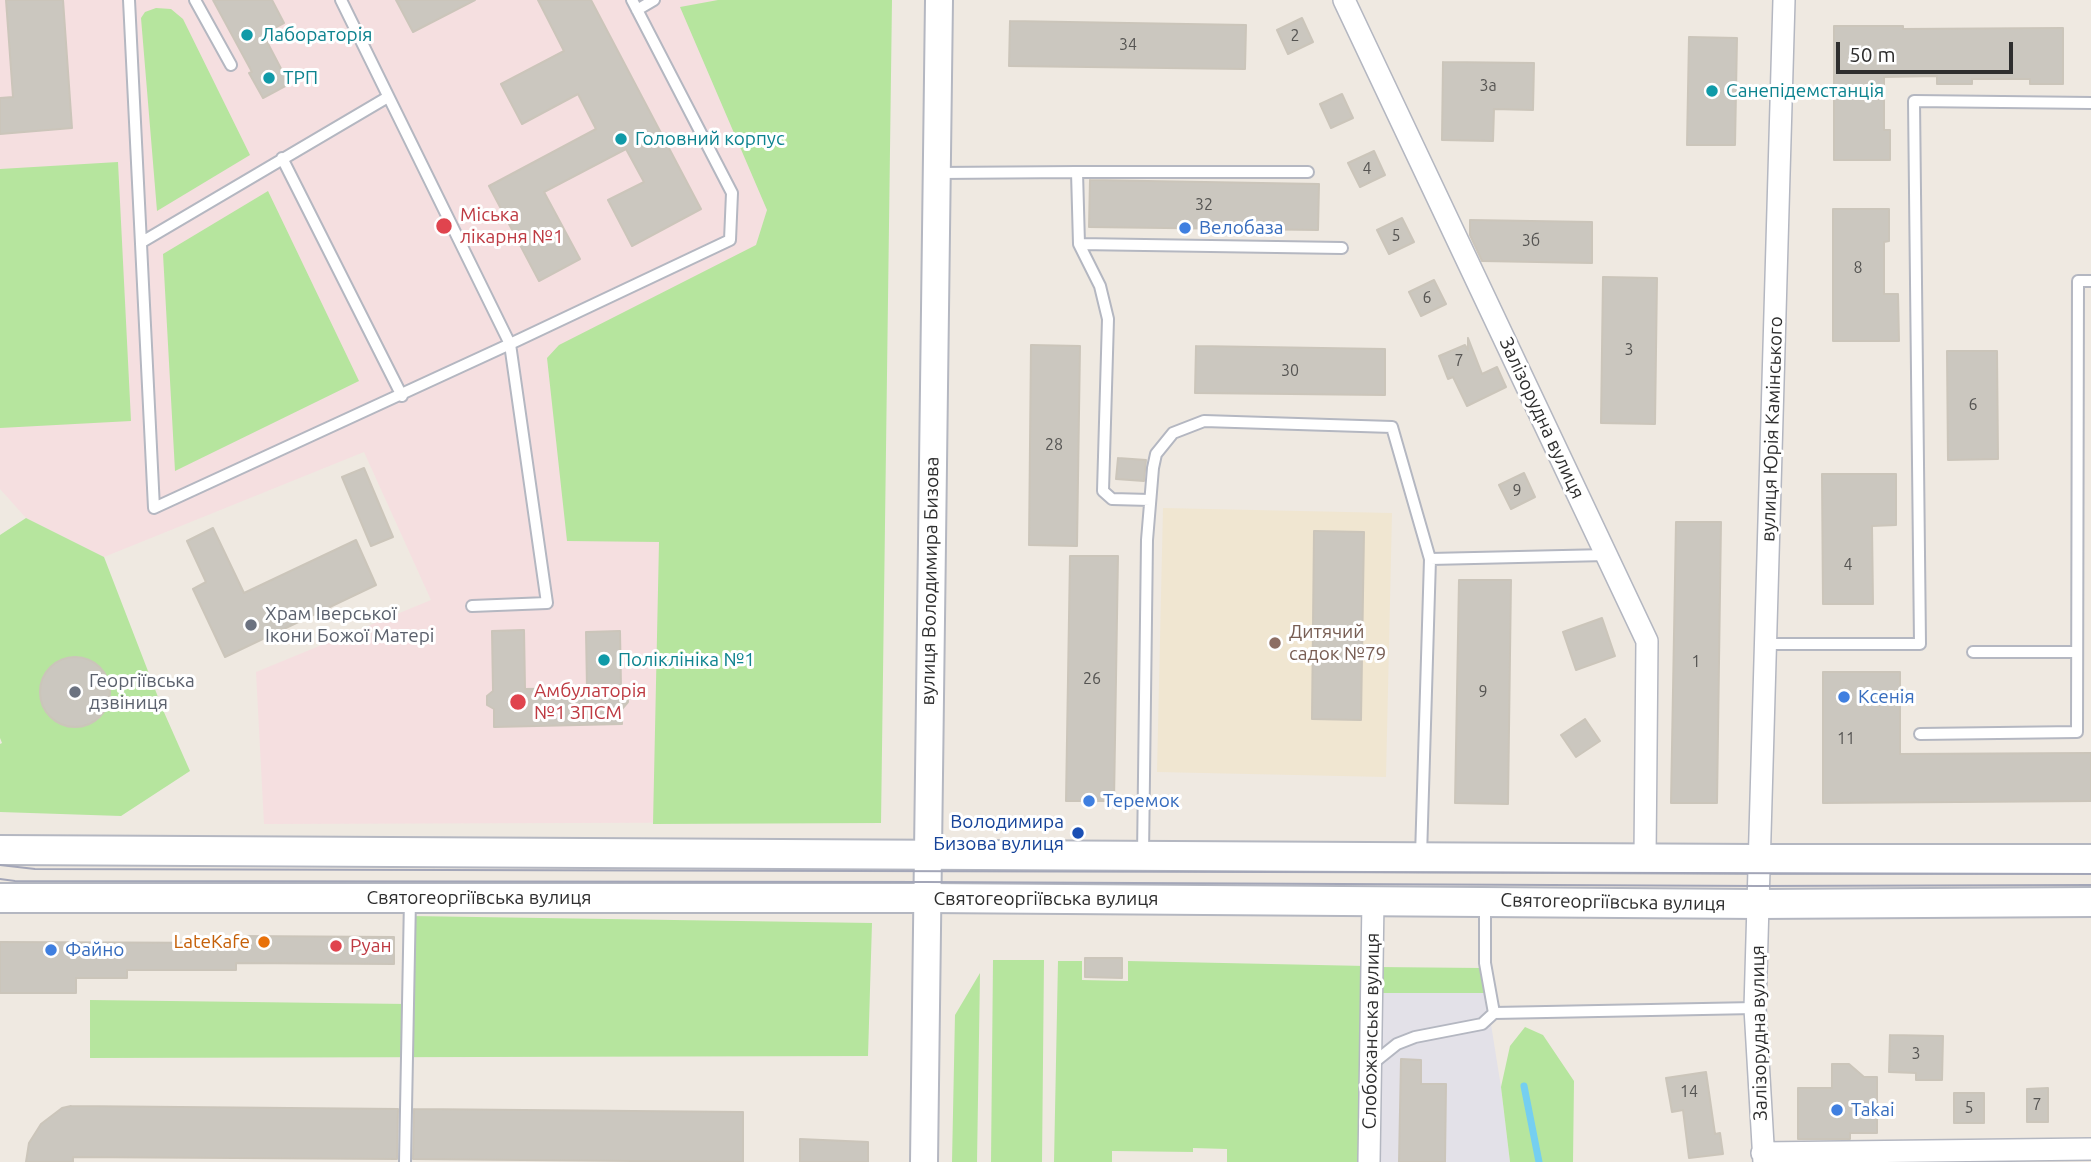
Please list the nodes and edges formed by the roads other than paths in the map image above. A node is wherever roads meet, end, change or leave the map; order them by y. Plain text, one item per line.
1 (129, 0) edge
2 (195, 0) edge
3 (341, 0) edge
4 (654, 0) edge
5 (939, 0) edge
6 (1344, 0) edge
7 (1784, 0) edge
8 (635, 5) edge
9 (231, 65) dead end
10 (388, 97) junction
11 (2091, 103) edge
12 (282, 158) junction
13 (1077, 172) junction
14 (1308, 172) dead end
15 (936, 173) junction
16 (142, 242) junction
17 (1079, 244) junction
18 (1342, 248) dead end
19 (2091, 281) edge
20 (510, 344) junction
21 (402, 396) junction
22 (2078, 418) junction
23 (2091, 418) edge
24 (1150, 500) junction
25 (2078, 554) junction
26 (2091, 554) edge
27 (1607, 555) junction
28 (1430, 559) junction
29 (472, 606) dead end
30 (1765, 643) junction
31 (1973, 652) dead end
32 (2077, 652) junction
33 (2077, 706) junction
34 (2091, 706) edge
35 (1920, 734) dead end
36 (0, 849) edge
37 (927, 854) junction
38 (1143, 855) junction
39 (1421, 856) junction
40 (1645, 858) junction
41 (1759, 859) junction
42 (2091, 859) edge
43 (0, 898) edge
44 (410, 898) junction
45 (927, 898) junction
46 (1373, 900) junction
47 (1485, 900) junction
48 (2091, 902) edge
49 (1758, 904) junction
50 (1755, 1008) junction
51 (1494, 1013) junction
52 (1370, 1066) junction
53 (2091, 1149) edge
54 (1763, 1158) edge
55 (405, 1162) edge
56 (924, 1162) edge
57 (1369, 1162) edge

1 - 16 lane
2 - 9 lane
3 - 10 lane
4 - 8 lane
5 - 15 street, вулиця Володимира Бизова
6 - 27 street, Залізорудна вулиця
7 - 30 street, вулиця Юрія Камінського
8 - 20 lane
10 - 12 lane
10 - 20 lane
11 - 30 lane
12 - 16 lane
12 - 21 lane
13 - 14 lane
13 - 15 lane
13 - 17 lane
15 - 37 street, вулиця Володимира Бизова
16 - 21 lane
17 - 18 lane
17 - 24 lane
19 - 22 lane
20 - 21 lane
20 - 29 lane
22 - 23 lane
22 - 25 lane
24 - 28 lane
24 - 38 lane
25 - 26 lane
25 - 32 lane
27 - 28 lane
27 - 40 street, Залізорудна вулиця
28 - 39 lane
30 - 41 street, вулиця Юрія Камінського
31 - 32 lane
32 - 33 lane
33 - 34 lane
33 - 35 lane
36 - 37 main road
37 - 38 main road
37 - 45 street, вулиця Володимира Бизова
38 - 39 main road
39 - 40 main road
40 - 41 main road
41 - 42 main road
41 - 49 street, Залізорудна вулиця
43 - 44 main road, Святогеоргіївська вулиця
44 - 45 main road, Святогеоргіївська вулиця
44 - 55 lane
45 - 46 main road, Святогеоргіївська вулиця
45 - 56 street, вулиця Володимира Бизова
46 - 47 main road, Святогеоргіївська вулиця
46 - 52 street, Слобожанська вулиця
47 - 49 main road, Святогеоргіївська вулиця
47 - 51 lane
48 - 49 main road, Святогеоргіївська вулиця
49 - 50 street, Залізорудна вулиця
50 - 51 lane
50 - 54 street, Залізорудна вулиця
51 - 52 lane
52 - 57 street, Слобожанська вулиця
53 - 54 street

